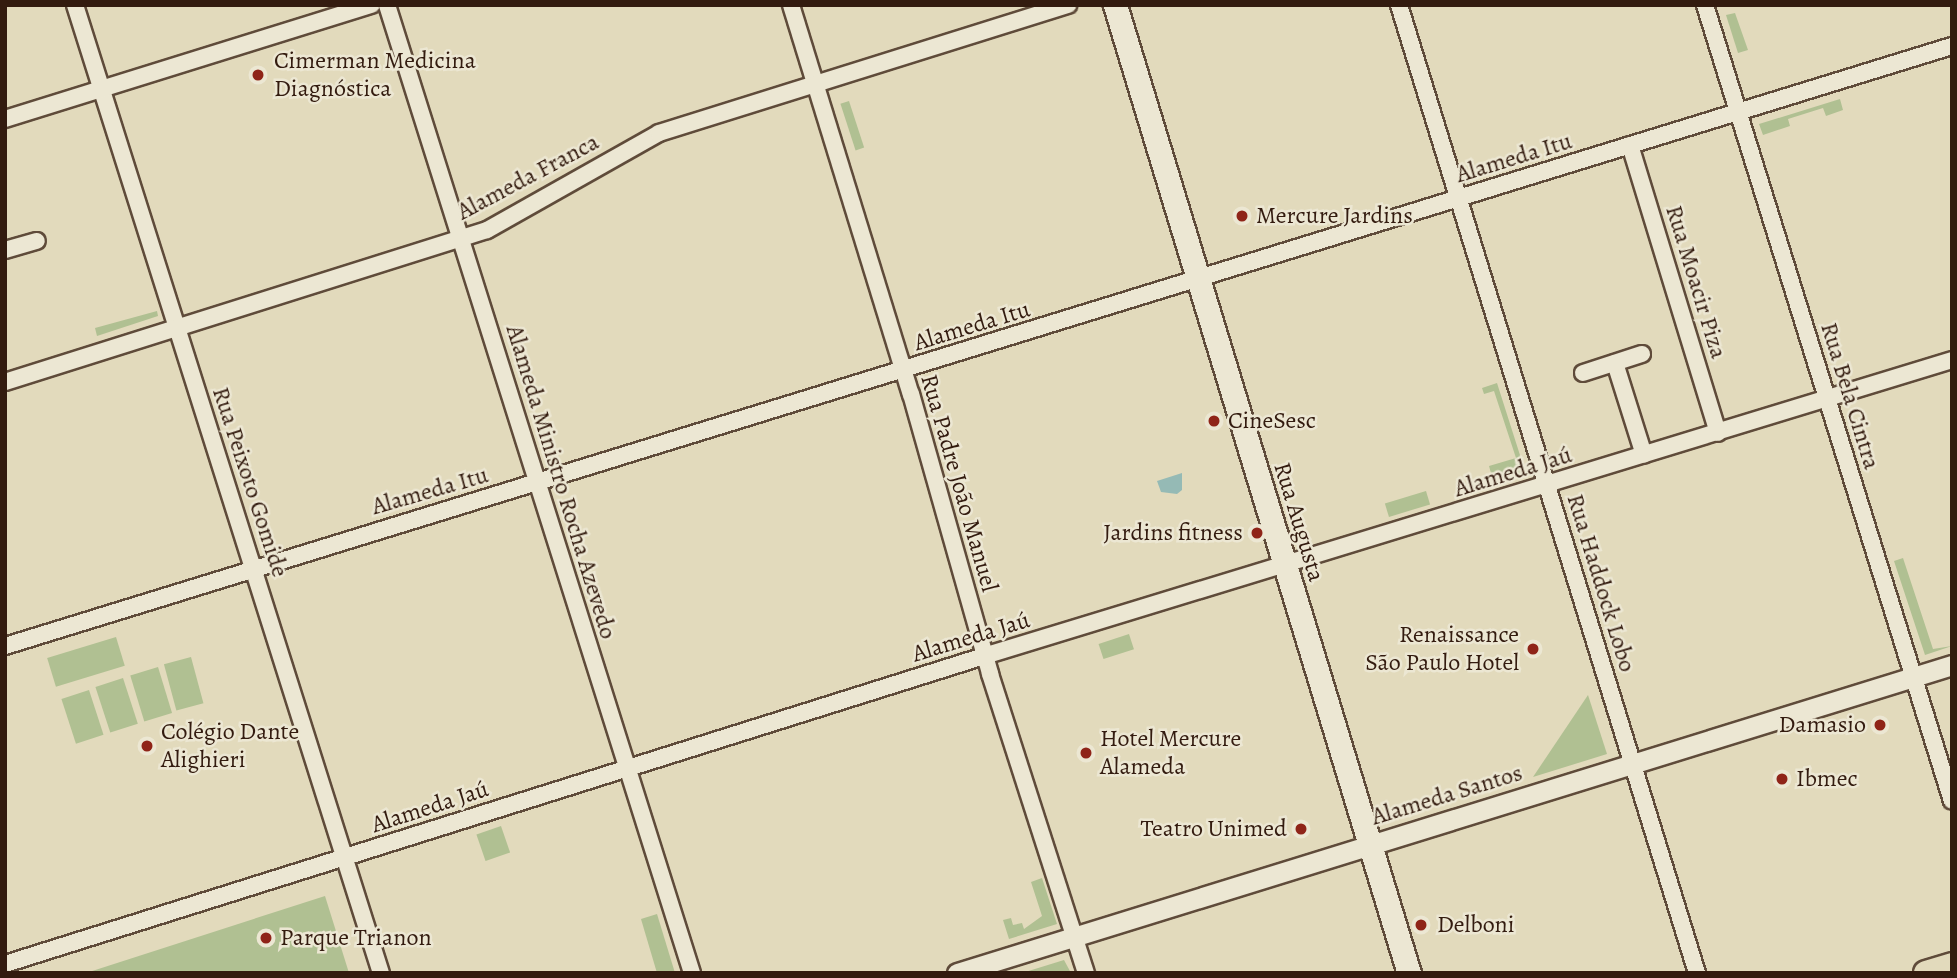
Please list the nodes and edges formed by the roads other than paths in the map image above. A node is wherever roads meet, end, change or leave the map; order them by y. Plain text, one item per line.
1 (75, 5) edge
2 (372, 5) edge
3 (387, 5) edge
4 (791, 5) edge
5 (1068, 5) edge
6 (1115, 5) edge
7 (1399, 5) edge
8 (1704, 5) edge
9 (1952, 46) edge
10 (815, 84) junction
11 (102, 90) junction
12 (1738, 112) junction
13 (5, 120) edge
14 (1630, 145) junction
15 (1459, 198) junction
16 (461, 239) junction
17 (37, 241) dead end
18 (5, 250) edge
19 (1199, 279) junction
20 (176, 328) junction
21 (1642, 354) dead end
22 (1952, 360) edge
23 (1615, 363) junction
24 (903, 371) junction
25 (1583, 373) dead end
26 (5, 382) edge
27 (1826, 399) junction
28 (1718, 433) junction
29 (1644, 455) junction
30 (537, 483) junction
31 (1547, 485) junction
32 (254, 566) junction
33 (1285, 566) junction
34 (5, 646) edge
35 (984, 656) junction
36 (1952, 665) edge
37 (1914, 677) junction
38 (1633, 765) junction
39 (627, 768) junction
40 (1952, 801) edge
41 (1370, 845) junction
42 (345, 857) junction
43 (1075, 936) junction
44 (5, 964) edge
45 (381, 973) edge
46 (692, 973) edge
47 (957, 973) edge
48 (1086, 973) edge
49 (1409, 973) edge
50 (1696, 973) edge

1 - 11 street, Rua Peixoto Gomide
2 - 11 street
3 - 16 street, Alameda Ministro Rocha Azevedo
4 - 10 street, Rua Padre João Manuel
5 - 10 street, Alameda Franca
6 - 19 main road, Rua Augusta
7 - 15 street, Rua Haddock Lobo
8 - 12 street, Rua Bela Cintra
9 - 12 street, Alameda Itu
10 - 16 street, Alameda Franca
10 - 24 street, Rua Padre João Manuel
11 - 13 street
11 - 20 street, Rua Peixoto Gomide
12 - 14 street, Alameda Itu
12 - 27 street, Rua Bela Cintra
14 - 15 street, Alameda Itu
14 - 28 street, Rua Moacir Piza
15 - 19 street, Alameda Itu
15 - 31 street, Rua Haddock Lobo
16 - 20 street, Alameda Franca
16 - 30 street, Alameda Ministro Rocha Azevedo
17 - 18 street
19 - 24 street, Alameda Itu
19 - 33 main road, Rua Augusta
20 - 26 street, Alameda Franca
20 - 32 street, Rua Peixoto Gomide
21 - 23 street
22 - 27 street, Alameda Jaú
23 - 25 street
23 - 29 street
24 - 30 street, Alameda Itu
24 - 35 street, Rua Padre João Manuel
27 - 28 street, Alameda Jaú
27 - 37 street, Rua Bela Cintra
28 - 29 street, Alameda Jaú
29 - 31 street, Alameda Jaú
30 - 32 street, Alameda Itu
30 - 39 street, Alameda Ministro Rocha Azevedo
31 - 33 street, Alameda Jaú
31 - 38 street, Rua Haddock Lobo
32 - 34 street, Alameda Itu
32 - 42 street, Rua Peixoto Gomide
33 - 35 street, Alameda Jaú
33 - 41 main road, Rua Augusta
35 - 39 street, Alameda Jaú
35 - 43 street, Rua Padre João Manuel
36 - 37 street, Alameda Santos
37 - 38 street, Alameda Santos
37 - 40 street, Rua Bela Cintra
38 - 41 street, Alameda Santos
38 - 50 street, Rua Haddock Lobo
39 - 42 street, Alameda Jaú
39 - 46 street, Alameda Ministro Rocha Azevedo
41 - 43 street, Alameda Santos
41 - 49 main road, Rua Augusta
42 - 44 street, Alameda Jaú
42 - 45 street, Rua Peixoto Gomide
43 - 47 street, Alameda Santos
43 - 48 street, Rua Padre João Manuel

